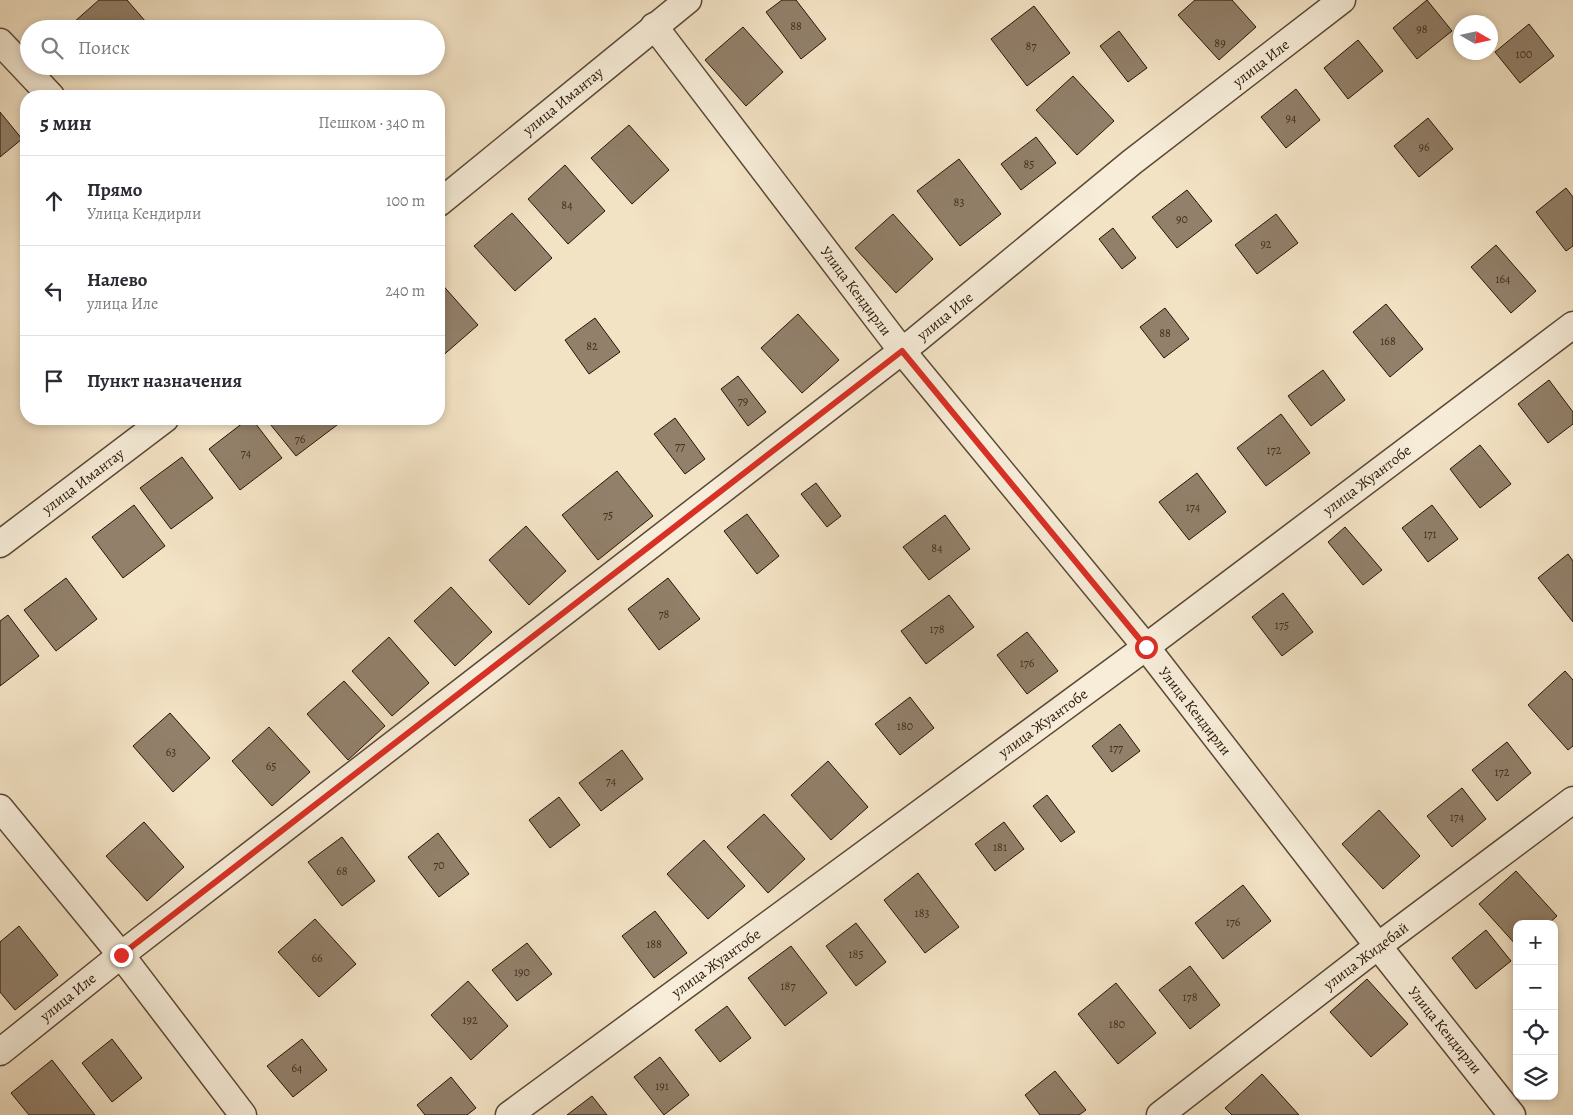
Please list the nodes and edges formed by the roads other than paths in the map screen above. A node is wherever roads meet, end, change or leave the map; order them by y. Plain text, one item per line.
1 (688, 0) edge
2 (1342, 0) edge
3 (654, 26) junction
4 (0, 42) edge
5 (20, 63) edge
6 (31, 75) edge
7 (45, 90) edge
8 (445, 198) edge
9 (1573, 325) edge
10 (902, 351) junction
11 (157, 425) edge
12 (0, 544) edge
13 (1146, 647) junction
14 (1573, 800) edge
15 (0, 808) edge
16 (1378, 946) junction
17 (121, 955) junction
18 (0, 1052) edge
19 (243, 1115) edge
20 (509, 1115) edge
21 (1160, 1115) edge
22 (1512, 1115) edge

1 - 3 street, улица Имантау
2 - 10 street, улица Иле
3 - 8 street, улица Имантау
3 - 10 street, Улица Кендирли
4 - 5 street
6 - 7 street
9 - 13 street, улица Жуантобе
10 - 13 street, Улица Кендирли
10 - 17 street, улица Иле
11 - 12 street, улица Имантау
13 - 16 street, Улица Кендирли
13 - 20 street, улица Жуантобе
14 - 16 street, улица Жидебай
15 - 17 street
16 - 21 street, улица Жидебай
16 - 22 street, Улица Кендирли
17 - 18 street, улица Иле
17 - 19 street

